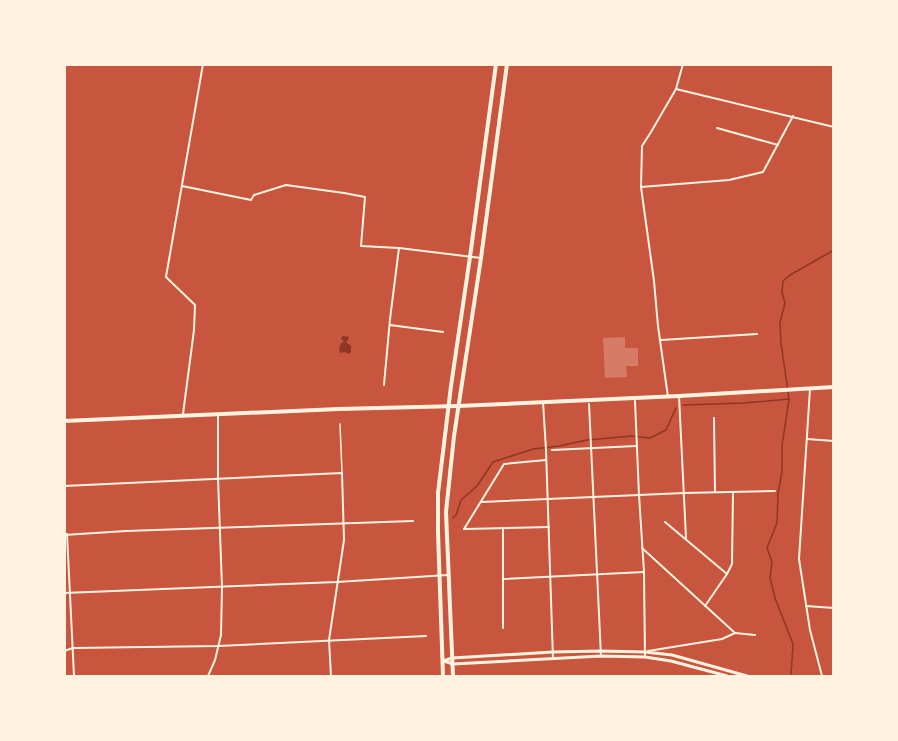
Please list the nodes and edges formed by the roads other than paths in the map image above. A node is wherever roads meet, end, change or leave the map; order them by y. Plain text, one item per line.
1 (203, 64) edge
2 (496, 64) edge
3 (507, 64) edge
4 (683, 64) edge
5 (676, 89) junction
6 (793, 116) junction
7 (834, 127) edge
8 (717, 128) dead end
9 (778, 145) junction
10 (182, 186) junction
11 (641, 187) junction
12 (399, 248) junction
13 (471, 257) junction
14 (481, 258) junction
15 (390, 325) junction
16 (443, 333) dead end
17 (757, 333) dead end
18 (661, 340) junction
19 (384, 385) dead end
20 (834, 387) edge
21 (810, 389) junction
22 (679, 396) junction
23 (668, 397) junction
24 (635, 401) dead end
25 (543, 402) junction
26 (589, 404) dead end
27 (448, 406) junction
28 (458, 406) junction
29 (219, 414) junction
30 (183, 416) junction
31 (714, 418) dead end
32 (64, 421) edge
33 (340, 424) dead end
34 (807, 439) junction
35 (834, 441) edge
36 (636, 447) junction
37 (591, 448) junction
38 (552, 450) dead end
39 (546, 460) junction
40 (342, 473) junction
41 (218, 478) junction
42 (64, 486) edge
43 (775, 491) dead end
44 (716, 492) junction
45 (733, 492) junction
46 (684, 493) junction
47 (639, 495) junction
48 (594, 496) junction
49 (548, 499) junction
50 (482, 502) junction
51 (412, 521) dead end
52 (665, 522) dead end
53 (344, 523) junction
54 (549, 527) junction
55 (220, 528) junction
56 (503, 529) junction
57 (66, 535) edge
58 (686, 538) junction
59 (642, 548) junction
60 (644, 572) junction
61 (728, 574) junction
62 (448, 575) junction
63 (597, 575) junction
64 (439, 576) junction
65 (550, 577) junction
66 (503, 579) junction
67 (337, 582) junction
68 (222, 587) junction
69 (64, 593) edge
70 (70, 593) junction
71 (705, 606) junction
72 (806, 606) junction
73 (834, 608) edge
74 (503, 628) dead end
75 (735, 633) junction
76 (755, 635) dead end
77 (426, 636) dead end
78 (329, 640) junction
79 (218, 645) junction
80 (73, 648) junction
81 (64, 651) edge
82 (601, 651) junction
83 (553, 652) junction
84 (645, 652) junction
85 (601, 656) junction
86 (645, 657) junction
87 (452, 658) junction
88 (553, 659) junction
89 (443, 661) junction
90 (453, 664) junction
91 (74, 676) edge
92 (208, 676) edge
93 (332, 676) edge
94 (443, 676) edge
95 (453, 676) edge
96 (727, 676) edge
97 (747, 676) edge
98 (822, 676) edge

1 - 10 street
2 - 13 main road
3 - 14 main road
4 - 5 street
5 - 6 street
5 - 11 street
6 - 7 street
6 - 9 street
8 - 9 street
9 - 11 street
10 - 12 street
10 - 30 street
11 - 18 street
12 - 13 street
12 - 15 street
13 - 14 street
13 - 27 main road
14 - 28 main road
15 - 16 street
15 - 19 street
17 - 18 street
18 - 23 street
20 - 21 main road
21 - 22 main road
21 - 34 street
22 - 23 main road
22 - 46 street
23 - 25 main road
24 - 36 street
25 - 28 main road
25 - 39 street
26 - 37 street
27 - 28 main road
27 - 29 main road
27 - 64 main road
28 - 62 main road
29 - 30 main road
29 - 41 street
30 - 32 main road
31 - 44 street
33 - 40 lane
34 - 35 street
34 - 72 street
36 - 37 street
36 - 47 street
37 - 38 street
37 - 48 street
39 - 49 street
39 - 50 street
40 - 41 street
40 - 53 street
41 - 42 street
41 - 55 street
43 - 45 street
44 - 45 street
44 - 46 street
45 - 61 street
46 - 47 street
46 - 58 street
47 - 48 street
47 - 59 street
48 - 49 street
48 - 63 street
49 - 50 street
49 - 54 street
50 - 56 street
51 - 53 street
52 - 58 street
53 - 55 street
53 - 67 street
54 - 56 street
54 - 65 street
55 - 57 street
55 - 68 street
56 - 66 street
57 - 70 street
58 - 61 street
59 - 60 street
59 - 71 street
60 - 63 street
60 - 84 street
61 - 71 street
62 - 64 street
62 - 87 main road
63 - 65 street
63 - 82 street
64 - 67 street
64 - 89 main road
65 - 66 street
65 - 83 street
66 - 74 street
67 - 68 street
67 - 78 street
68 - 70 street
68 - 79 street
69 - 70 street
70 - 80 street
71 - 75 street
72 - 73 street
72 - 98 street
75 - 76 street
75 - 84 street
77 - 78 street
78 - 79 street
78 - 93 street
79 - 80 street
79 - 92 street
80 - 81 street
80 - 91 street
82 - 83 main road
82 - 84 main road
82 - 85 street
83 - 87 main road
83 - 88 street
84 - 86 street
84 - 97 main road
85 - 86 main road
85 - 88 main road
86 - 96 main road
87 - 89 main road
87 - 90 main road
88 - 90 main road
89 - 90 main road
89 - 94 main road
90 - 95 main road

